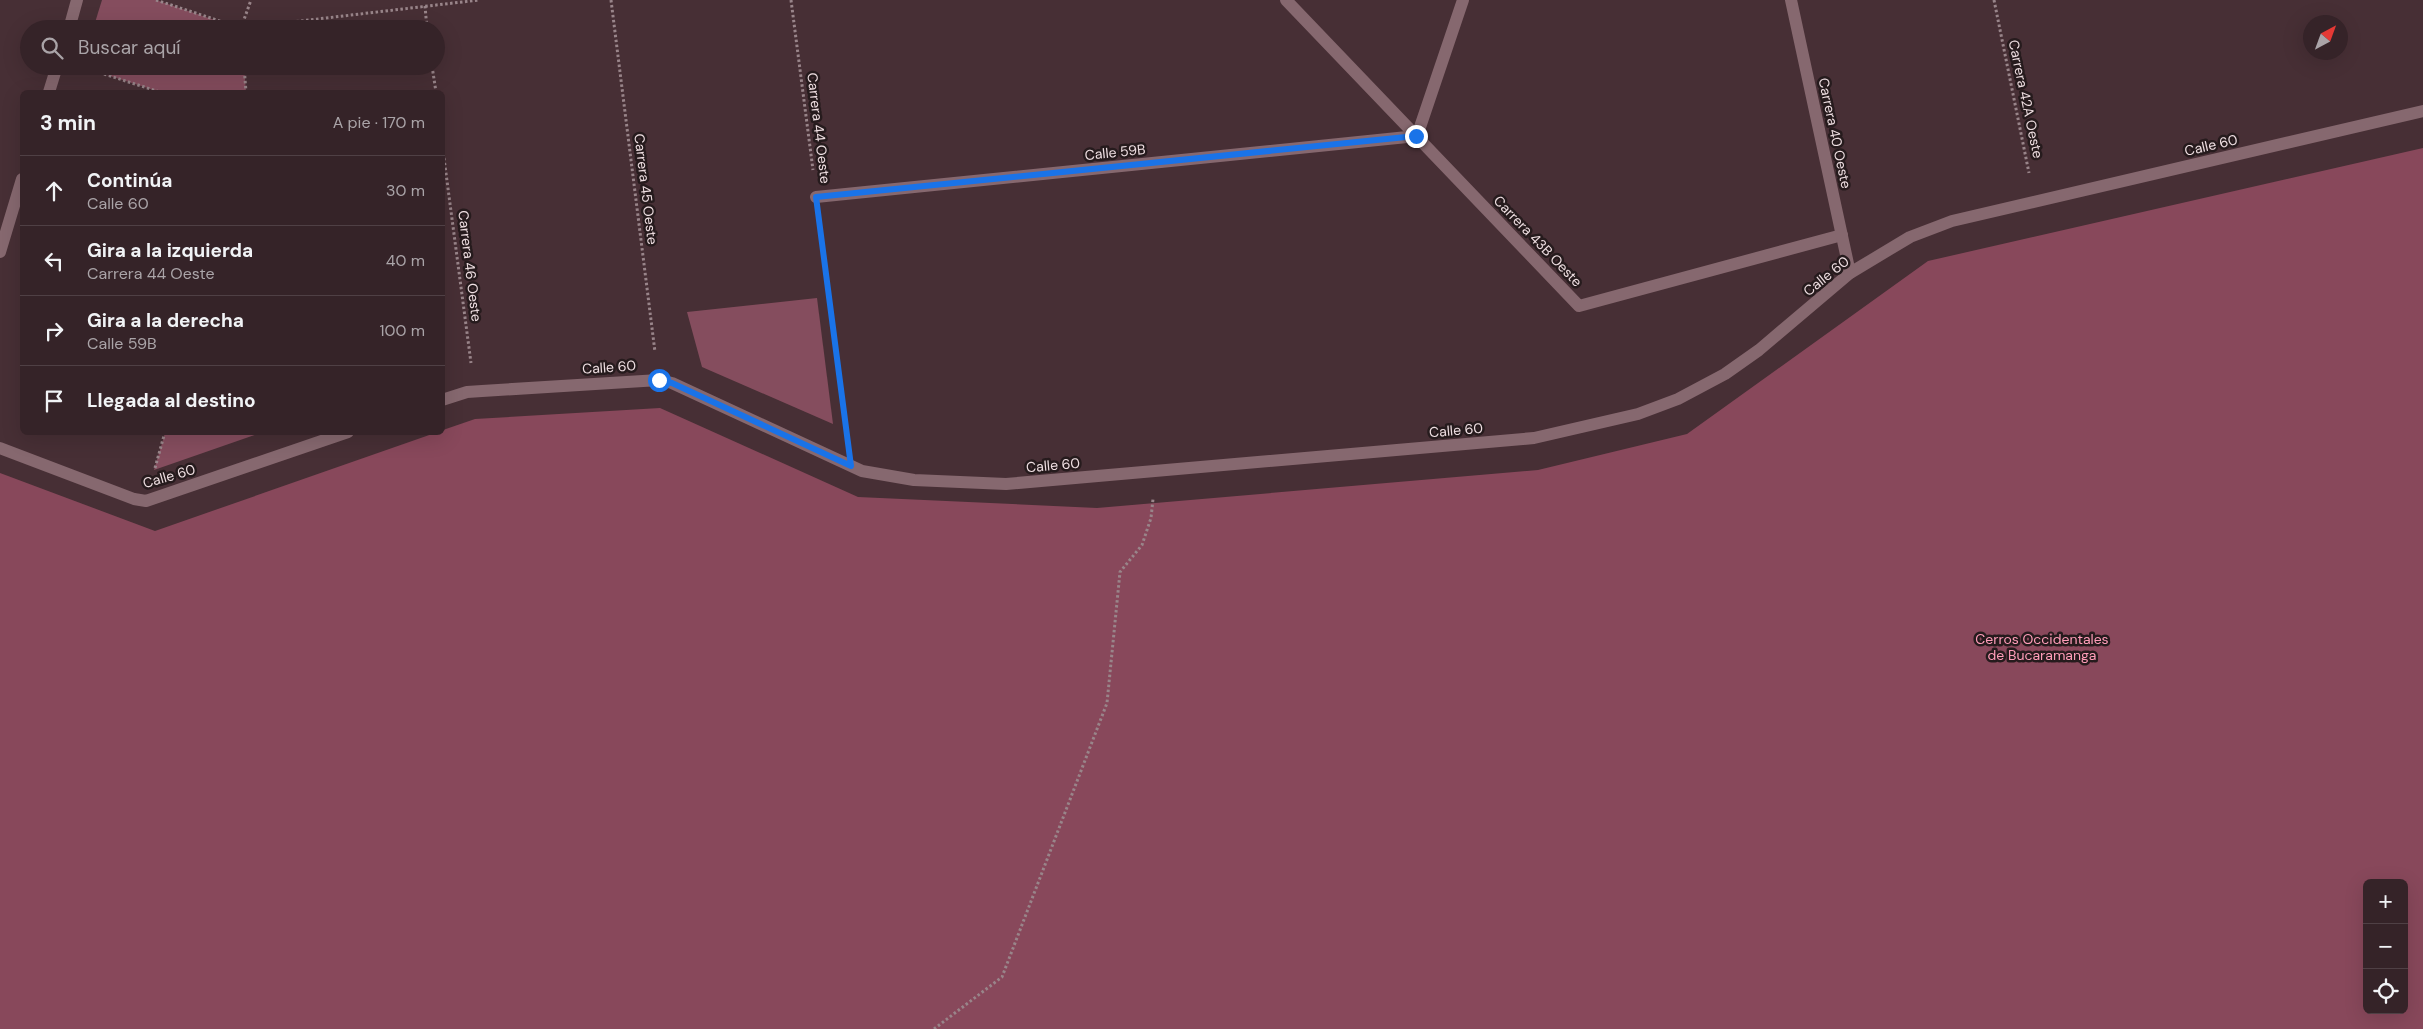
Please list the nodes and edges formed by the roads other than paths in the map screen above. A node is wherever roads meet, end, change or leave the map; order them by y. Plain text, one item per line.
1 (78, 0) edge
2 (1286, 0) edge
3 (1463, 0) edge
4 (1791, 0) edge
5 (71, 20) edge
6 (54, 75) edge
7 (50, 90) edge
8 (2423, 111) edge
9 (1416, 136) junction
10 (20, 186) edge
11 (816, 197) road end
12 (1842, 235) junction
13 (0, 252) edge
14 (1850, 273) junction
15 (445, 399) edge
16 (339, 435) edge
17 (0, 448) edge

1 - 5 street
2 - 9 street, Carrera 43B Oeste
3 - 9 street
4 - 12 street, Carrera 40 Oeste
6 - 7 street
8 - 14 street, Calle 60
9 - 11 street, Calle 59B
9 - 12 street, Carrera 43B Oeste
10 - 13 street
12 - 14 street, Carrera 40 Oeste
14 - 15 street, Calle 60
16 - 17 street, Calle 60

